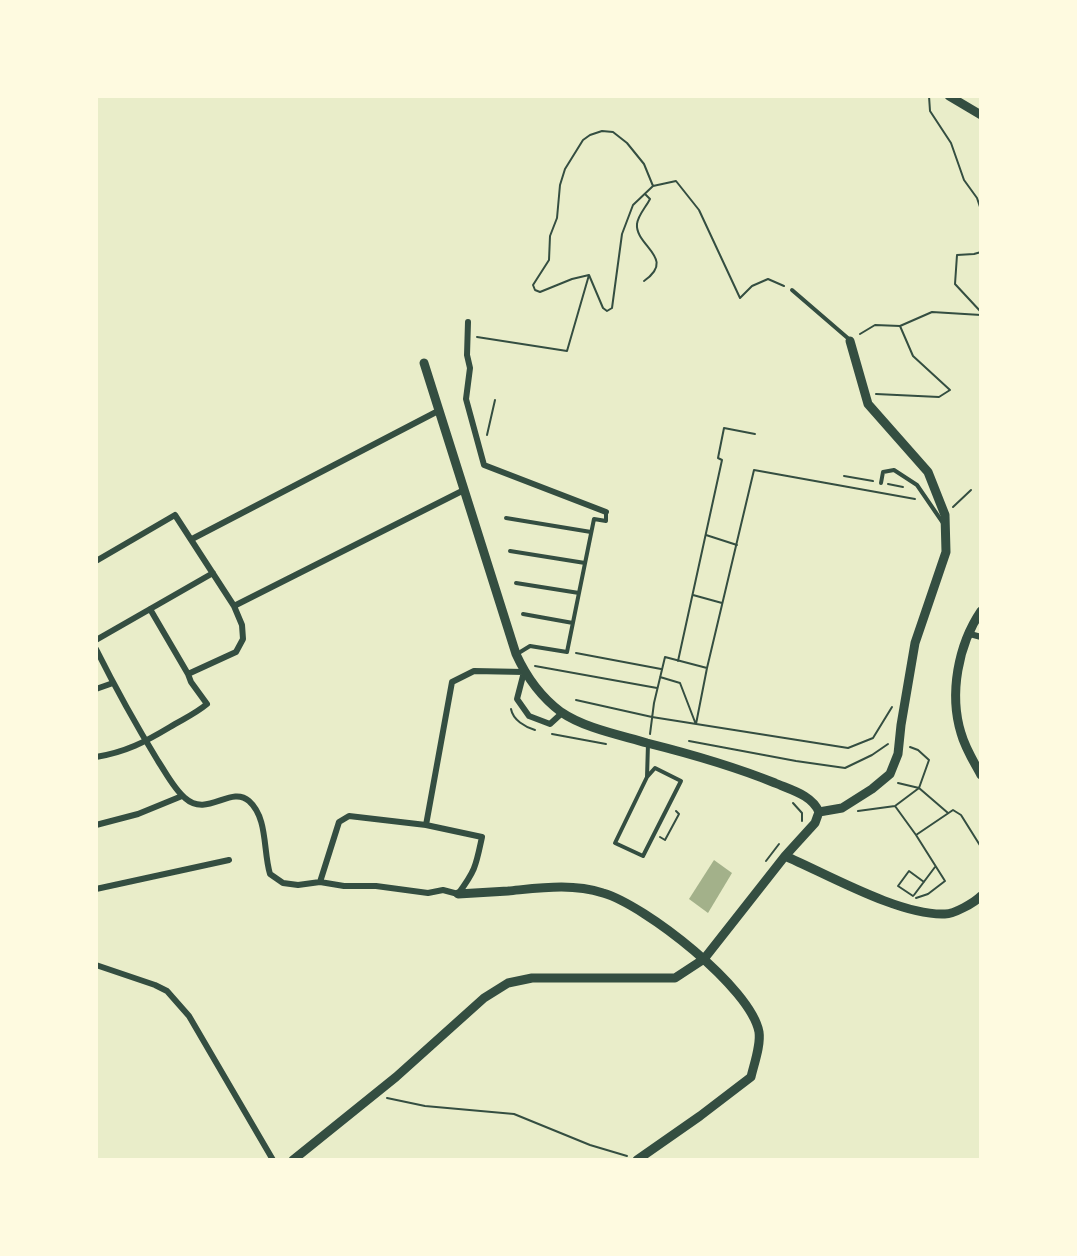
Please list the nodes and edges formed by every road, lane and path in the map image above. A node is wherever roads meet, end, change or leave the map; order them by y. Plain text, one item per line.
1 (929, 96) edge
2 (949, 96) edge
3 (981, 115) edge
4 (653, 186) junction
5 (645, 194) junction
6 (981, 210) edge
7 (981, 252) edge
8 (589, 275) junction
9 (644, 281) dead end
10 (792, 290) joint
11 (981, 314) edge
12 (468, 322) dead end
13 (900, 326) junction
14 (468, 335) junction
15 (850, 341) junction
16 (424, 363) dead end
17 (864, 393) junction
18 (495, 400) dead end
19 (440, 410) junction
20 (755, 434) dead end
21 (482, 455) junction
22 (844, 476) dead end
23 (881, 483) junction
24 (464, 490) junction
25 (920, 490) junction
26 (971, 490) dead end
27 (927, 501) junction
28 (606, 512) joint
29 (945, 515) junction
30 (506, 518) dead end
31 (945, 526) junction
32 (591, 532) junction
33 (706, 535) junction
34 (192, 539) junction
35 (737, 545) junction
36 (510, 551) dead end
37 (96, 561) edge
38 (585, 563) junction
39 (213, 573) junction
40 (516, 583) dead end
41 (579, 593) junction
42 (693, 595) junction
43 (723, 603) junction
44 (234, 606) junction
45 (150, 609) junction
46 (981, 612) edge
47 (523, 614) dead end
48 (573, 622) junction
49 (970, 634) junction
50 (981, 637) edge
51 (96, 640) edge
52 (96, 649) edge
53 (567, 652) junction
54 (678, 661) junction
55 (520, 663) junction
56 (707, 668) junction
57 (662, 669) junction
58 (188, 674) junction
59 (660, 677) junction
60 (113, 683) junction
61 (657, 688) junction
62 (96, 689) edge
63 (576, 700) dead end
64 (891, 708) dead end
65 (562, 713) junction
66 (652, 717) junction
67 (696, 723) junction
68 (900, 731) junction
69 (683, 740) dead end
70 (899, 741) junction
71 (146, 742) junction
72 (648, 743) junction
73 (96, 757) edge
74 (981, 776) edge
75 (647, 777) junction
76 (884, 779) junction
77 (919, 788) junction
78 (182, 796) junction
79 (790, 800) dead end
80 (849, 804) junction
81 (895, 806) junction
82 (668, 807) junction
83 (819, 812) junction
84 (948, 813) junction
85 (96, 825) edge
86 (426, 825) junction
87 (798, 826) dead end
88 (654, 834) junction
89 (916, 835) junction
90 (779, 844) dead end
91 (981, 848) edge
92 (785, 856) junction
93 (229, 860) dead end
94 (935, 867) junction
95 (760, 869) dead end
96 (320, 882) junction
97 (924, 882) junction
98 (96, 889) edge
99 (458, 894) junction
100 (913, 896) junction
101 (981, 896) edge
102 (704, 959) junction
103 (96, 965) edge
104 (374, 1096) junction
105 (273, 1160) edge
106 (294, 1160) edge
107 (637, 1160) edge

1 - 6 path
2 - 3 street
4 - 5 path
4 - 8 path
4 - 10 path
5 - 8 path
5 - 9 path
7 - 11 path
8 - 14 path
10 - 15 lane
11 - 13 path
12 - 14 street
13 - 15 path
13 - 17 path
14 - 21 street
15 - 17 street
16 - 19 street
17 - 29 street
18 - 21 path
19 - 24 street
19 - 34 street
20 - 33 path
21 - 28 street
22 - 23 path
23 - 25 path
23 - 25 lane
24 - 44 street
24 - 55 street
25 - 27 lane
26 - 29 path
27 - 31 lane
27 - 35 path
28 - 32 lane
29 - 31 street
30 - 32 lane
31 - 68 street
32 - 38 lane
33 - 35 path
33 - 42 path
34 - 37 street
34 - 39 street
35 - 43 path
36 - 38 lane
38 - 41 lane
39 - 44 street
39 - 45 street
40 - 41 lane
41 - 48 lane
42 - 43 path
42 - 54 path
43 - 56 path
44 - 58 street
45 - 51 street
45 - 58 street
46 - 49 street
47 - 48 lane
48 - 53 lane
49 - 50 street
49 - 74 street
52 - 60 street
53 - 55 lane
53 - 57 path
54 - 56 path
54 - 57 path
55 - 61 path
55 - 65 street
55 - 65 street
55 - 86 street
56 - 67 path
57 - 59 path
58 - 71 street
59 - 61 path
59 - 67 path
60 - 62 street
60 - 71 street
61 - 66 path
63 - 66 path
64 - 67 path
65 - 72 street
66 - 67 path
66 - 72 path
68 - 69 path
68 - 70 street
70 - 76 street
70 - 77 path
71 - 73 street
71 - 78 street
72 - 75 lane
72 - 83 street
75 - 82 lane
75 - 88 lane
76 - 77 path
76 - 80 street
77 - 81 path
77 - 84 path
78 - 85 street
78 - 96 street
79 - 87 path
80 - 81 path
80 - 83 street
81 - 89 path
82 - 88 lane
82 - 88 path
83 - 92 street
84 - 89 path
84 - 91 path
86 - 96 street
86 - 99 street
89 - 94 path
90 - 95 path
92 - 101 street
92 - 102 street
93 - 98 street
94 - 97 path
94 - 100 path
96 - 99 street
97 - 100 path
97 - 100 path
99 - 102 street
102 - 104 street
102 - 107 street
103 - 105 street
104 - 106 street
104 - 107 path

